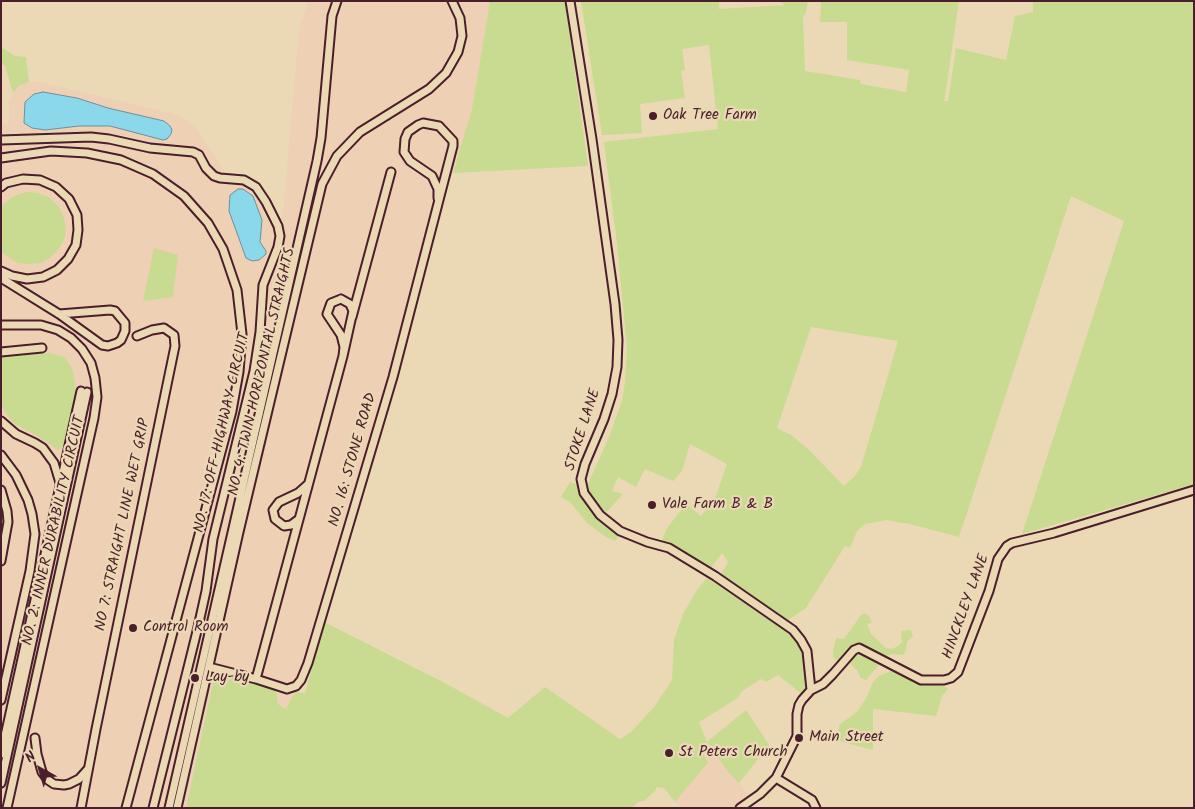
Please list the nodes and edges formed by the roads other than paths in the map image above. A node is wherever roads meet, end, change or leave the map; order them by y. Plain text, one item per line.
1 (337, 1) edge
2 (452, 1) edge
3 (570, 1) edge
4 (1, 140) edge
5 (1, 158) edge
6 (391, 172) dead end
7 (1, 187) edge
8 (438, 198) junction
9 (1, 271) edge
10 (12, 276) junction
11 (1, 277) edge
12 (59, 314) junction
13 (352, 317) junction
14 (1, 325) edge
15 (137, 336) dead end
16 (42, 347) dead end
17 (1, 350) edge
18 (343, 356) junction
19 (1, 421) edge
20 (1, 455) edge
21 (312, 470) junction
22 (61, 484) junction
23 (1, 490) edge
24 (1194, 490) edge
25 (299, 519) junction
26 (1, 561) edge
27 (208, 667) junction
28 (256, 679) junction
29 (811, 690) junction
30 (1, 700) edge
31 (35, 738) dead end
32 (1, 754) edge
33 (90, 761) junction
34 (776, 778) junction
35 (1, 783) edge
36 (7, 808) edge
37 (81, 808) edge
38 (126, 808) edge
39 (153, 808) edge
40 (169, 808) edge
41 (177, 808) edge
42 (740, 808) edge
43 (816, 808) edge

1 - 40 street, NO. 4: TWIN HORIZONTAL STRAIGHTS
2 - 27 street, NO. 4: TWIN HORIZONTAL STRAIGHTS
3 - 29 street, STOKE LANE
4 - 39 street, NO. 17: OFF-HIGHWAY CIRCUIT
5 - 38 street
6 - 13 street
7 - 10 street
8 - 8 street, NO. 16: STONE ROAD
8 - 28 street, NO. 16: STONE ROAD
9 - 10 street
10 - 11 street
11 - 12 street
12 - 12 street
13 - 18 street
13 - 18 street
14 - 36 street, NO. 2: INNER DURABILITY CIRCUIT
15 - 33 street, NO 7: STRAIGHT LINE WET GRIP
16 - 17 street
18 - 21 street
19 - 22 street
20 - 30 street
21 - 25 street
21 - 25 street
22 - 32 street
22 - 35 street
23 - 26 street
24 - 29 street, HINCKLEY LANE
25 - 28 street
27 - 28 street
27 - 41 street, NO. 4: TWIN HORIZONTAL STRAIGHTS
29 - 34 street
31 - 33 street, NO 7: STRAIGHT LINE WET GRIP
33 - 37 street, NO 7: STRAIGHT LINE WET GRIP
34 - 42 street
34 - 43 street

